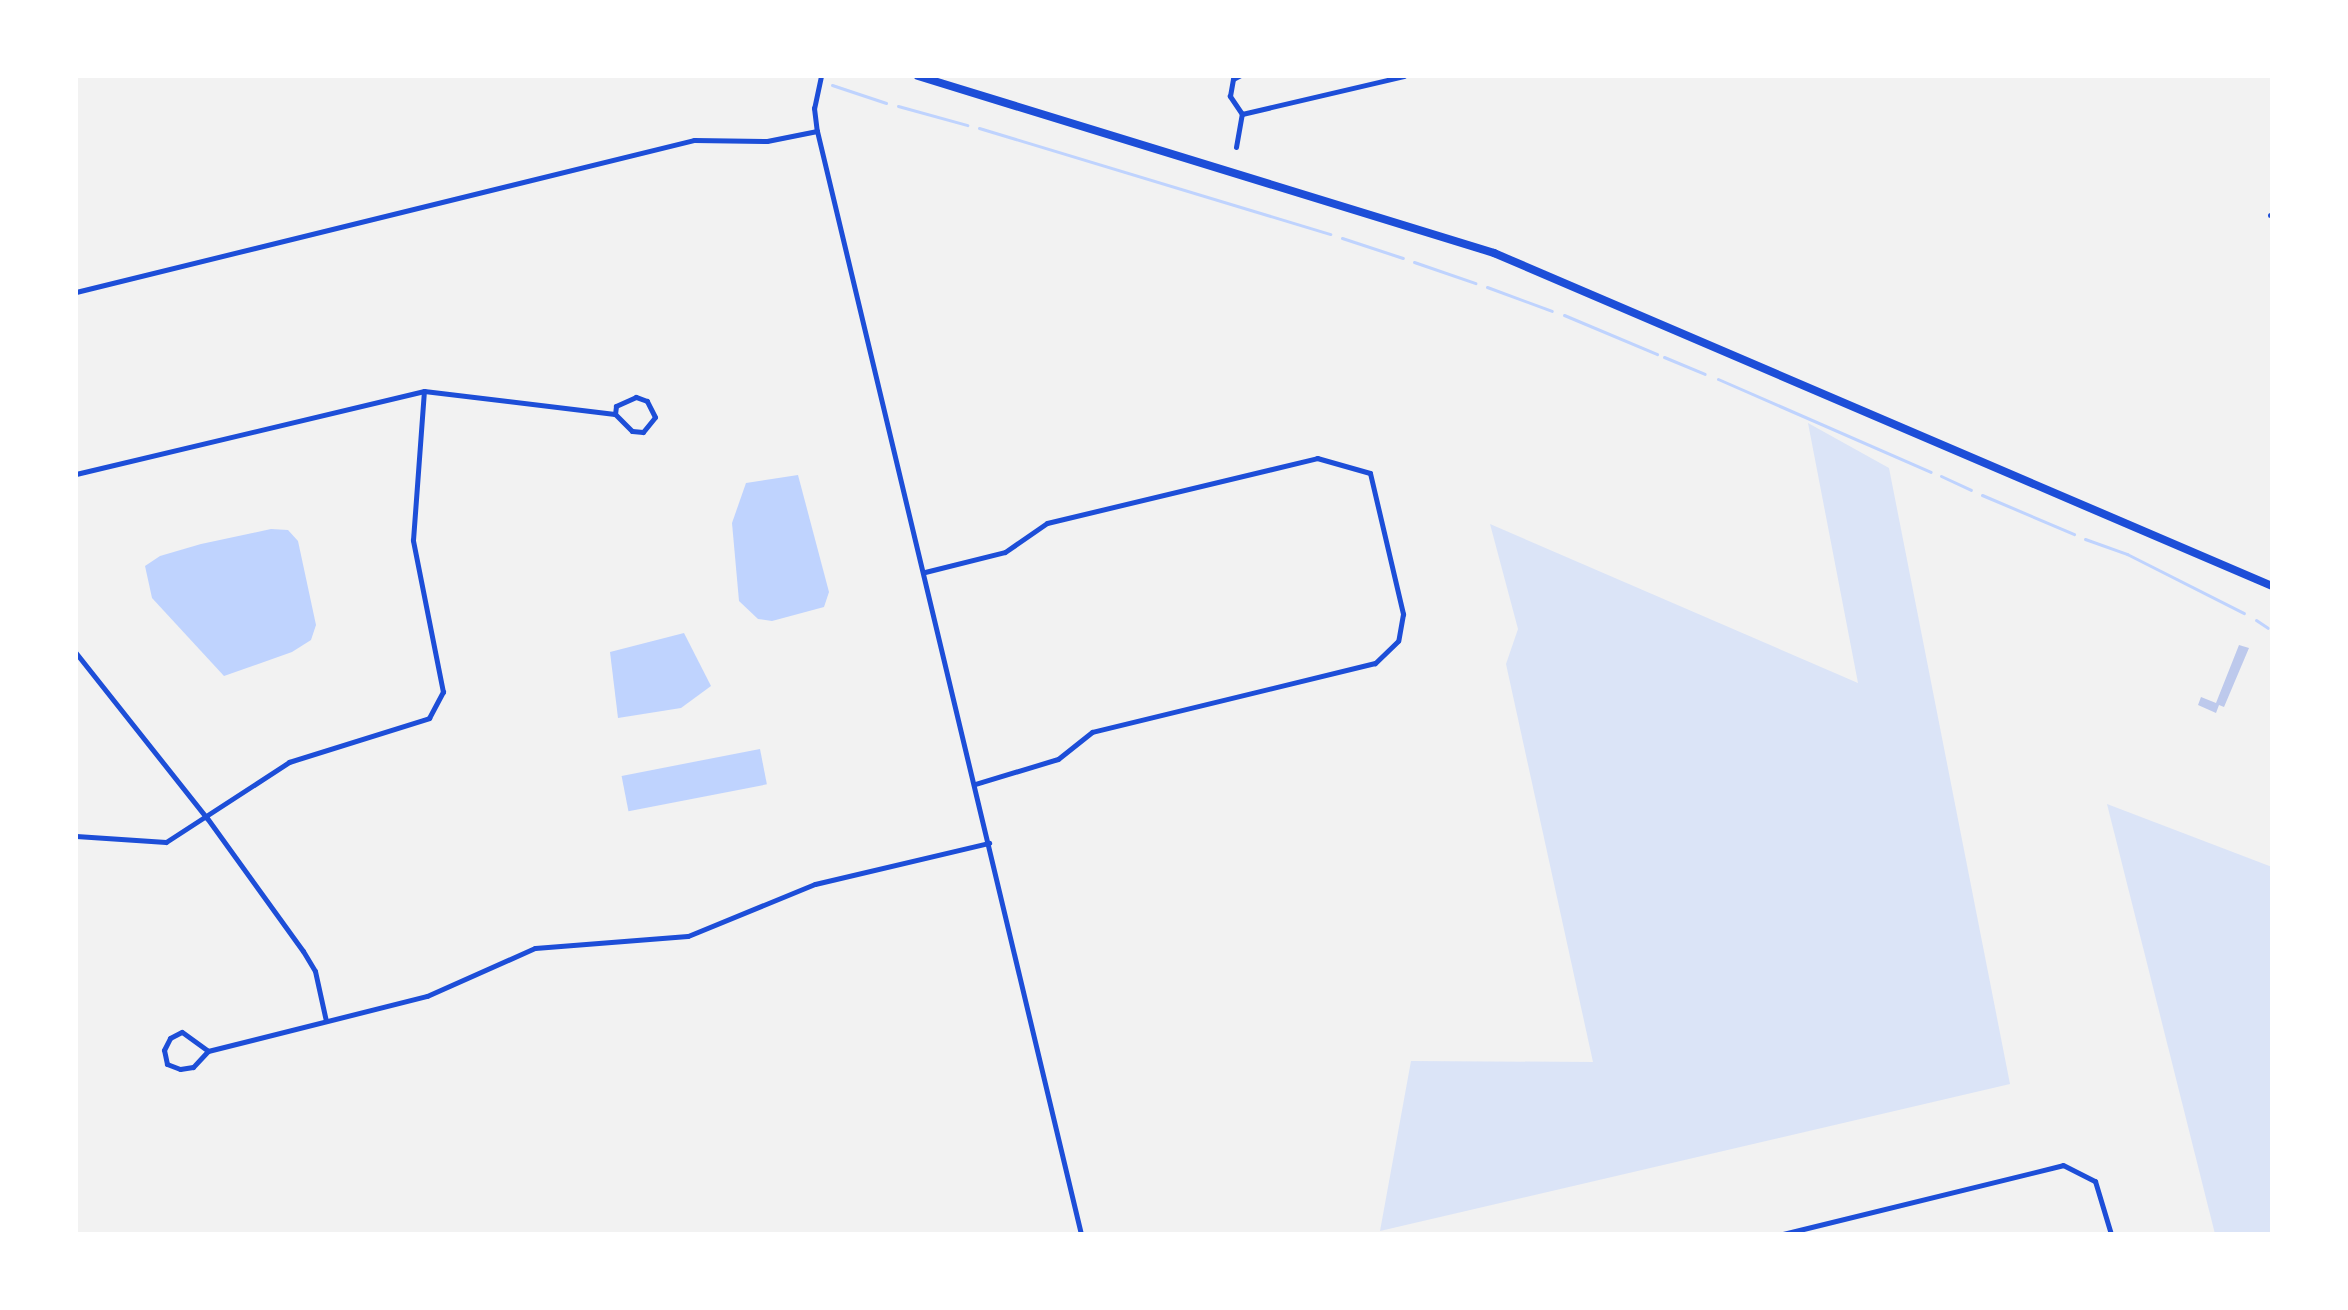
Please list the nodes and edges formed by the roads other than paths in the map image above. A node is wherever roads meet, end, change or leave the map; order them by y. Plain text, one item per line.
1 (821, 76) edge
2 (918, 76) edge
3 (1239, 76) edge
4 (1404, 76) edge
5 (1242, 114) junction
6 (817, 131) junction
7 (1236, 147) dead end
8 (76, 292) edge
9 (424, 391) junction
10 (615, 414) junction
11 (76, 474) edge
12 (925, 572) junction
13 (2272, 586) edge
14 (76, 653) edge
15 (975, 784) junction
16 (207, 818) junction
17 (76, 836) edge
18 (989, 843) junction
19 (326, 1021) junction
20 (208, 1051) junction
21 (1081, 1234) edge
22 (1783, 1234) edge
23 (2111, 1234) edge

1 - 6 street
2 - 13 main road
3 - 5 street
4 - 5 street
5 - 7 street
6 - 8 street
6 - 12 street
9 - 10 street
9 - 11 street
9 - 16 street
10 - 10 street
12 - 15 street
12 - 15 street
14 - 16 street
15 - 18 street
16 - 17 street
16 - 19 street
18 - 19 street
18 - 21 street
19 - 20 street
20 - 20 street
22 - 23 street

